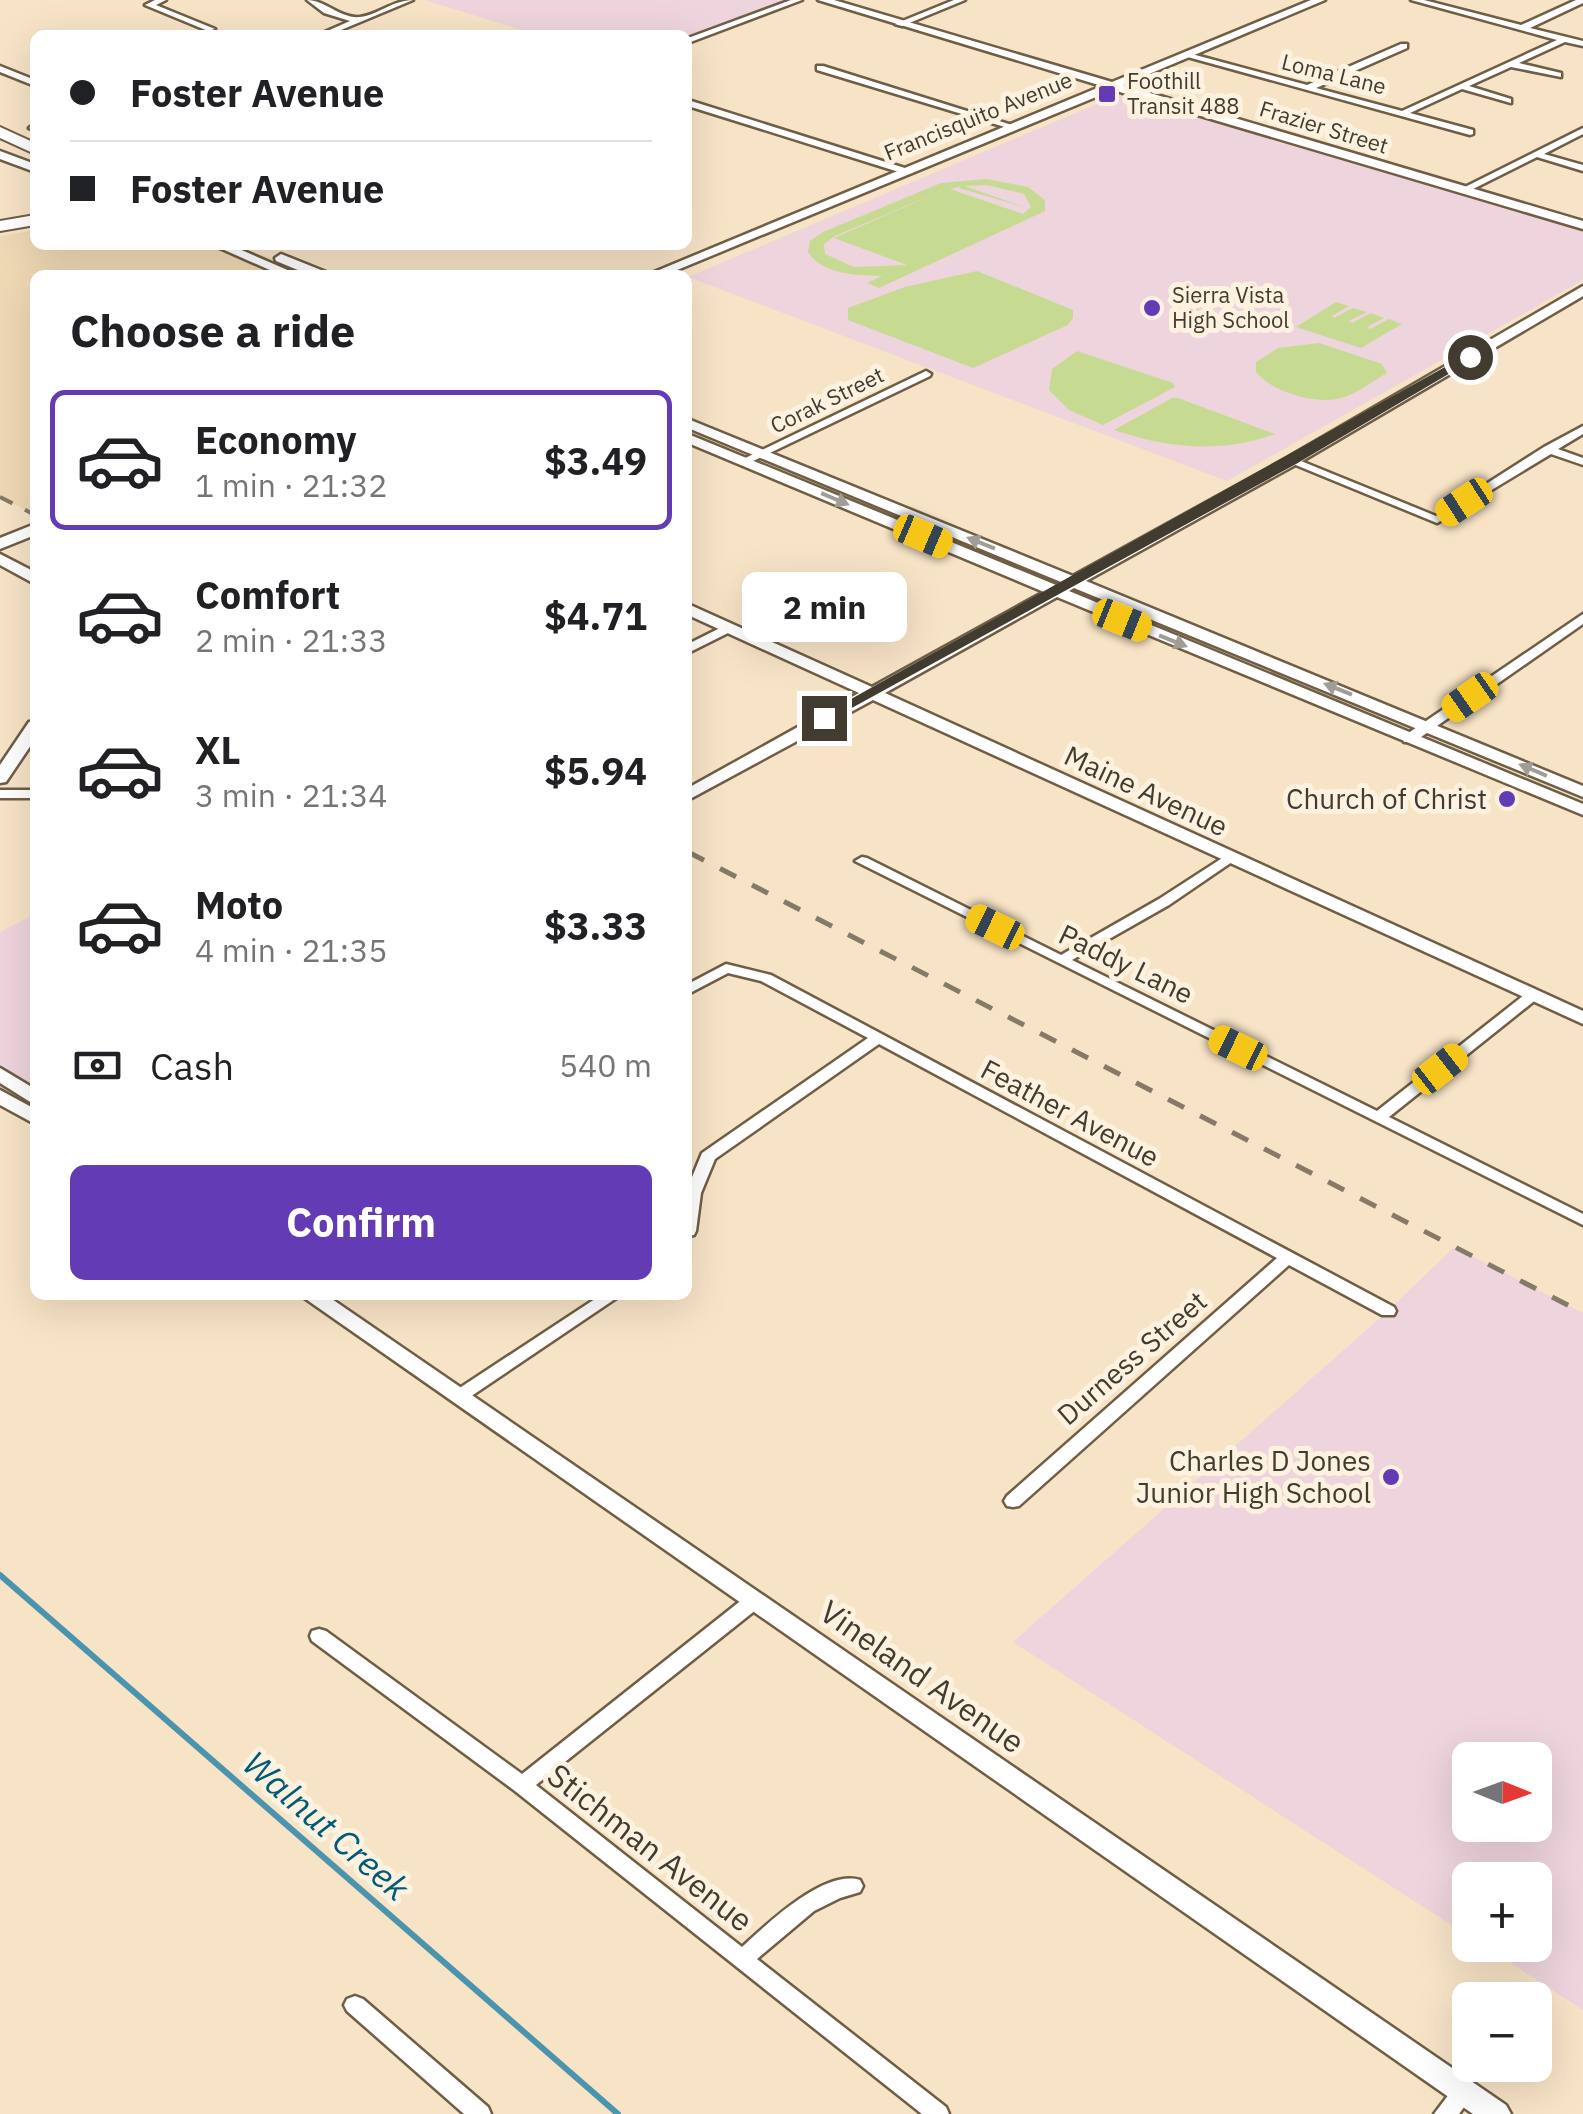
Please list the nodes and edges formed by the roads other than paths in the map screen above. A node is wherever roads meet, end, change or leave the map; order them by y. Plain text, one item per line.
1 (162, 0) edge
2 (311, 0) edge
3 (409, 0) edge
4 (798, 0) edge
5 (822, 0) edge
6 (961, 0) edge
7 (1320, 0) edge
8 (1414, 0) edge
9 (1583, 0) edge
10 (357, 20) junction
11 (899, 24) junction
12 (211, 28) dead end
13 (1522, 28) junction
14 (334, 30) edge
15 (692, 40) edge
16 (1565, 40) junction
17 (1583, 44) edge
18 (1404, 46) dead end
19 (1188, 56) junction
20 (1510, 64) junction
21 (820, 68) dead end
22 (0, 69) edge
23 (1558, 74) dead end
24 (30, 80) edge
25 (1114, 84) junction
26 (1460, 86) junction
27 (1308, 88) junction
28 (1508, 101) dead end
29 (692, 104) edge
30 (1406, 112) junction
31 (1011, 126) junction
32 (1583, 131) edge
33 (0, 132) edge
34 (1470, 132) dead end
35 (30, 147) edge
36 (1535, 154) junction
37 (0, 155) edge
38 (30, 166) edge
39 (1583, 168) edge
40 (905, 171) junction
41 (1464, 190) junction
42 (30, 219) edge
43 (0, 222) edge
44 (1583, 224) edge
45 (231, 250) edge
46 (261, 250) edge
47 (280, 270) edge
48 (309, 270) edge
49 (666, 270) edge
50 (1583, 290) edge
51 (926, 374) dead end
52 (692, 425) edge
53 (1583, 428) edge
54 (692, 440) edge
55 (1548, 449) junction
56 (764, 454) junction
57 (1292, 461) junction
58 (746, 462) junction
59 (1583, 462) edge
60 (30, 532) edge
61 (0, 544) edge
62 (0, 558) edge
63 (30, 576) edge
64 (1071, 580) junction
65 (1050, 590) junction
66 (692, 611) edge
67 (1583, 618) edge
68 (728, 628) junction
69 (692, 647) edge
70 (869, 692) junction
71 (1428, 726) junction
72 (30, 733) edge
73 (1409, 738) junction
74 (0, 778) edge
75 (1583, 792) edge
76 (692, 793) edge
77 (0, 794) edge
78 (30, 794) edge
79 (1583, 810) edge
80 (1227, 858) junction
81 (862, 860) dead end
82 (1062, 960) junction
83 (692, 988) edge
84 (1533, 995) junction
85 (1583, 1018) edge
86 (878, 1038) junction
87 (0, 1074) edge
88 (30, 1095) edge
89 (0, 1096) edge
90 (30, 1115) edge
91 (1378, 1118) junction
92 (692, 1200) edge
93 (1583, 1220) edge
94 (1288, 1258) junction
95 (318, 1300) edge
96 (604, 1300) edge
97 (1388, 1311) dead end
98 (462, 1395) junction
99 (1012, 1501) dead end
100 (756, 1600) junction
101 (319, 1636) dead end
102 (522, 1785) junction
103 (853, 1886) dead end
104 (742, 1959) junction
105 (355, 2005) dead end
106 (1464, 2092) junction
107 (480, 2114) edge
108 (938, 2114) edge
109 (1446, 2114) edge
110 (1496, 2114) edge

1 - 12 street
2 - 10 street
3 - 10 street
4 - 15 street
5 - 11 street, Frazier Street
6 - 11 street
7 - 19 street, Francisquito Avenue
8 - 13 street
9 - 13 street
10 - 14 street
11 - 25 street, Frazier Street
13 - 16 street
16 - 17 street
16 - 20 street
18 - 27 street
19 - 25 street, Francisquito Avenue
19 - 27 street, Loma Lane
20 - 23 street
20 - 26 street
21 - 31 street
22 - 24 street
25 - 31 street, Francisquito Avenue
25 - 41 street, Frazier Street
26 - 28 street
26 - 30 street
27 - 30 street, Loma Lane
29 - 40 street
30 - 34 street, Loma Lane
31 - 40 street, Francisquito Avenue
32 - 36 street
33 - 35 highway
36 - 39 street
36 - 41 street
37 - 38 street
40 - 49 street, Francisquito Avenue
41 - 44 street, Frazier Street
42 - 43 highway
45 - 47 street
46 - 48 street
50 - 57 street
51 - 56 street, Corak Street
52 - 56 street
53 - 55 street
54 - 58 street
55 - 57 street
55 - 59 street
56 - 58 street, Corak Street
64 -> 56 street
57 - 64 street
58 -> 65 street
60 - 61 street
62 - 63 street
64 - 65 street
71 -> 64 street
65 - 70 street
65 -> 73 street
66 - 68 street, Maine Avenue
67 - 71 street
68 - 69 street
68 - 70 street, Maine Avenue
70 - 76 street
70 - 80 street, Maine Avenue
71 - 73 street
75 -> 71 street
72 - 74 street
73 - 79 street
77 - 78 street
80 - 82 street
80 - 84 street, Maine Avenue
81 - 82 street, Paddy Lane
82 - 91 street, Paddy Lane
83 - 86 street, Feather Avenue
84 - 85 street, Maine Avenue
84 - 91 street
86 - 92 street
86 - 94 street, Feather Avenue
87 - 88 street
89 - 90 street
91 - 93 street, Paddy Lane
94 - 97 street, Feather Avenue
94 - 99 street, Durness Street
95 - 98 street, Vineland Avenue
96 - 98 street
98 - 100 street, Vineland Avenue
100 - 102 street
100 - 106 street, Vineland Avenue
101 - 102 street, Stichman Avenue
102 - 104 street, Stichman Avenue
103 - 104 street
104 - 108 street, Stichman Avenue
105 - 107 street
106 - 109 street
106 - 110 street, Vineland Avenue

